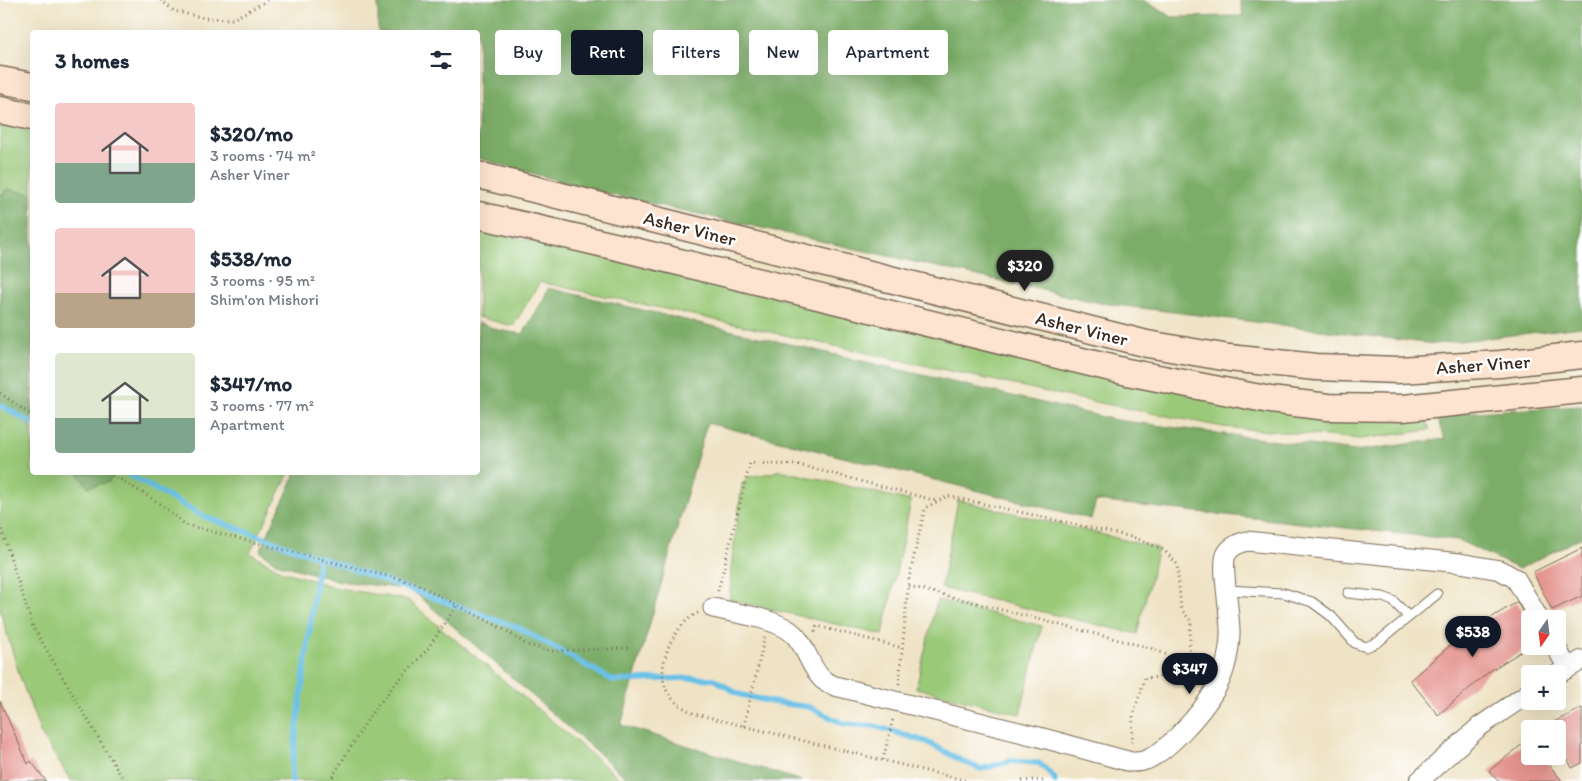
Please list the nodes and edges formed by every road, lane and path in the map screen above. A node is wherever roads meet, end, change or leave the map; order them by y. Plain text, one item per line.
1 (161, 0) edge
2 (268, 0) edge
3 (0, 80) edge
4 (30, 86) edge
5 (0, 110) edge
6 (30, 117) edge
7 (480, 176) edge
8 (480, 215) edge
9 (1582, 355) edge
10 (1582, 390) edge
11 (0, 393) edge
12 (30, 415) edge
13 (113, 475) edge
14 (938, 501) junction
15 (0, 525) edge
16 (908, 586) junction
17 (1227, 590) junction
18 (1348, 593) dead end
19 (1437, 594) dead end
20 (457, 605) junction
21 (713, 608) joint
22 (1534, 610) edge
23 (690, 616) dead end
24 (1409, 617) junction
25 (768, 621) junction
26 (632, 648) dead end
27 (903, 648) junction
28 (1561, 655) edge
29 (810, 661) junction
30 (1183, 667) junction
31 (1569, 668) edge
32 (1210, 698) junction
33 (1521, 698) edge
34 (898, 702) junction
35 (744, 726) junction
36 (883, 760) junction
37 (1131, 762) junction
38 (124, 781) edge
39 (330, 781) edge
40 (967, 781) edge
41 (1022, 781) edge
42 (1044, 781) edge
43 (1419, 781) edge

1 - 2 path
3 - 4 main road
5 - 6 main road
7 - 9 main road, Asher Viner
8 - 10 main road, Asher Viner
11 - 12 path
13 - 20 path
14 - 16 path
14 - 21 path
14 - 30 path
15 - 38 path
16 - 27 path
16 - 30 path
17 - 22 street
17 - 24 lane
17 - 32 street
18 - 24 lane
19 - 24 lane
20 - 26 path
20 - 39 path
21 - 25 street
23 - 35 path
25 - 29 street
25 - 35 path
27 - 29 path
27 - 34 path
28 - 31 street
29 - 34 street
30 - 32 path
30 - 37 path
32 - 37 street
33 - 43 street
34 - 36 path
34 - 37 street
35 - 36 path
36 - 40 path
41 - 42 path

